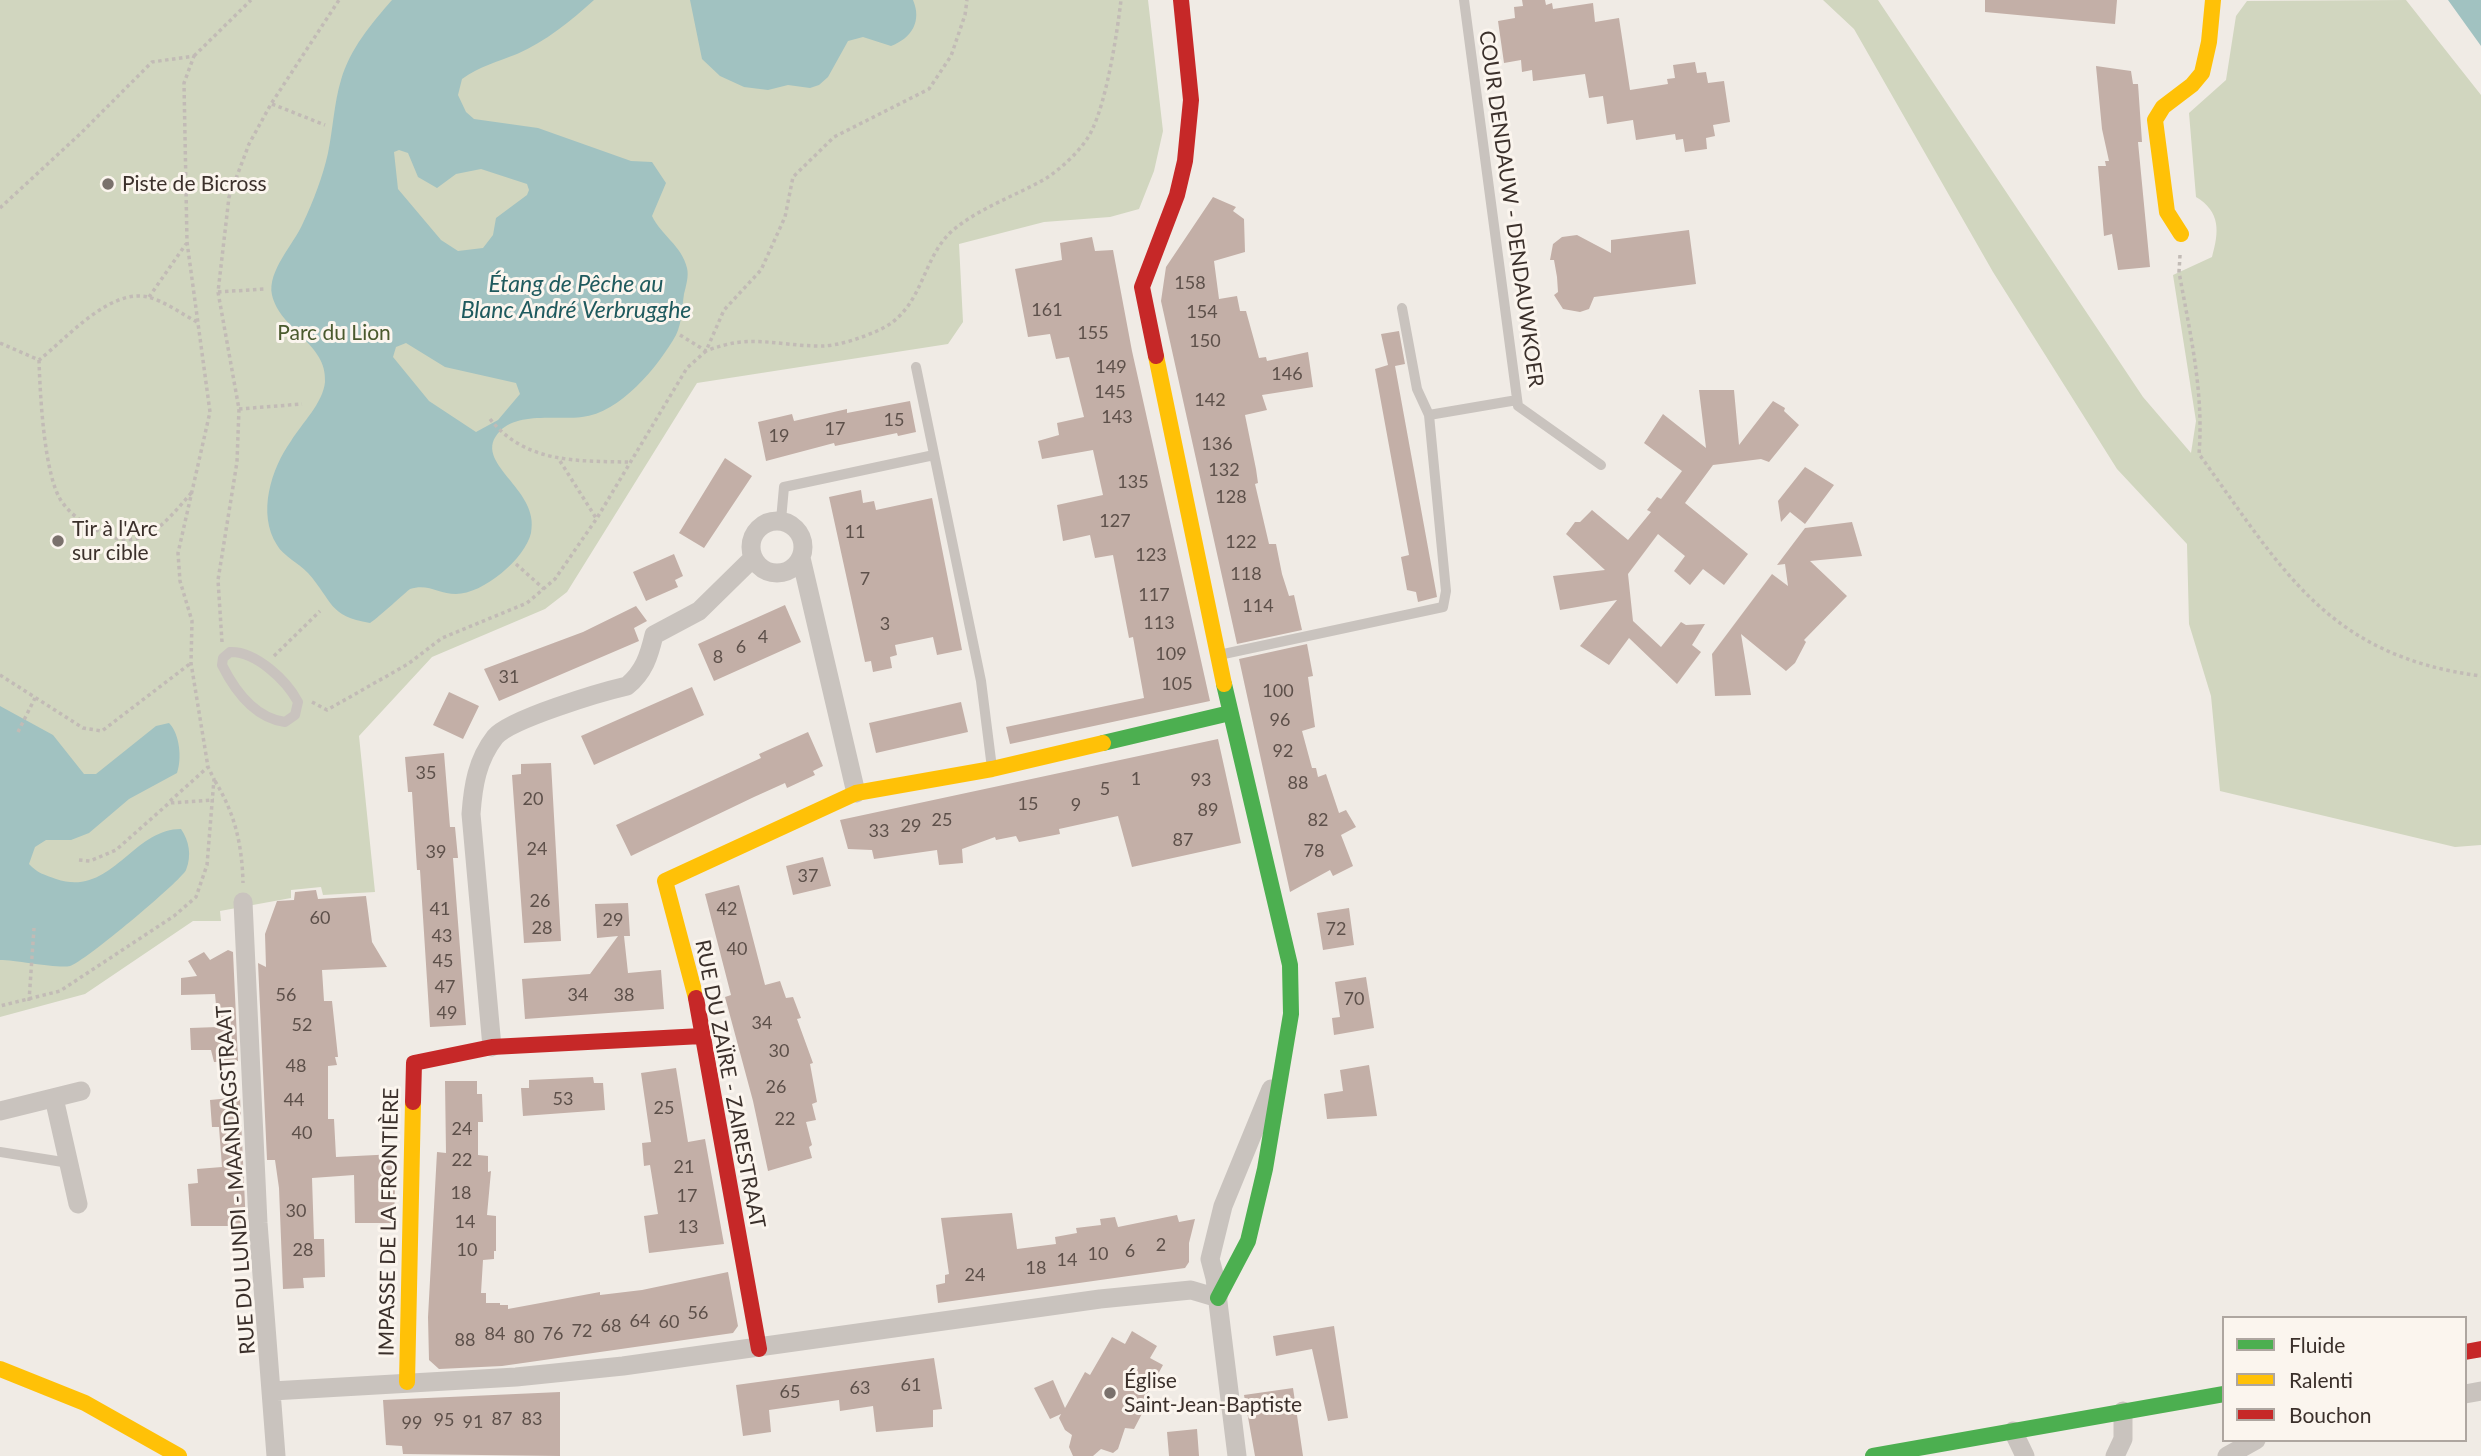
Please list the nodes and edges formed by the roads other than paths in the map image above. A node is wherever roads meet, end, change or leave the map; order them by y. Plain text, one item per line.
1 (1181, 0) edge
2 (1464, 0) edge
3 (2213, 0) edge
4 (2181, 234) road end
5 (1402, 308) dead end
6 (915, 367) dead end
7 (1517, 400) junction
8 (1429, 415) junction
9 (934, 455) junction
10 (1601, 465) dead end
11 (781, 520) junction
12 (753, 558) junction
13 (802, 558) junction
14 (1218, 655) junction
15 (298, 702) joint
16 (1230, 713) junction
17 (992, 769) junction
18 (856, 793) junction
19 (243, 902) road end
20 (702, 1036) junction
21 (492, 1047) junction
22 (1285, 1054) junction
23 (81, 1091) dead end
24 (54, 1098) junction
25 (0, 1111) edge
26 (0, 1152) edge
27 (69, 1163) junction
28 (78, 1204) dead end
29 (1217, 1298) junction
30 (759, 1349) junction
31 (0, 1369) edge
32 (407, 1382) junction
33 (272, 1391) junction
34 (2222, 1394) edge
35 (2123, 1411) junction
36 (2013, 1431) junction
37 (2252, 1442) edge
38 (179, 1456) edge
39 (276, 1456) edge
40 (1237, 1456) edge
41 (1873, 1456) edge
42 (2025, 1456) edge
43 (2115, 1456) edge
44 (2227, 1456) edge

1 - 14 street
2 - 7 lane, COUR DENDAUW - DENDAUWKOER
3 - 4 street
5 - 8 lane
6 - 9 lane
7 - 8 lane
7 - 10 lane, COUR DENDAUW - DENDAUWKOER
8 - 14 lane
9 - 11 lane
9 - 17 lane
11 - 12 street
11 - 13 street
12 - 13 street
12 - 21 street
13 - 18 street
14 - 16 street
15 - 15 lane
16 - 17 street, RUE DU ZAÏRE - ZAIRESTRAAT
16 - 22 street
17 - 18 street, RUE DU ZAÏRE - ZAIRESTRAAT
18 - 20 street, RUE DU ZAÏRE - ZAIRESTRAAT
19 - 33 street, RUE DU LUNDI - MAANDAGSTRAAT
20 - 21 street
20 - 30 street, RUE DU ZAÏRE - ZAIRESTRAAT
21 - 32 street, IMPASSE DE LA FRONTIÈRE
22 - 29 street
22 - 29 street
23 - 24 street
24 - 25 street
24 - 27 street
26 - 27 lane
27 - 28 street
29 - 30 street
29 - 40 street
30 - 32 street
31 - 38 street
32 - 33 street
33 - 39 street, RUE DU LUNDI - MAANDAGSTRAAT
34 - 35 street
35 - 36 street
35 - 43 street
36 - 41 street
36 - 42 street
37 - 44 street

